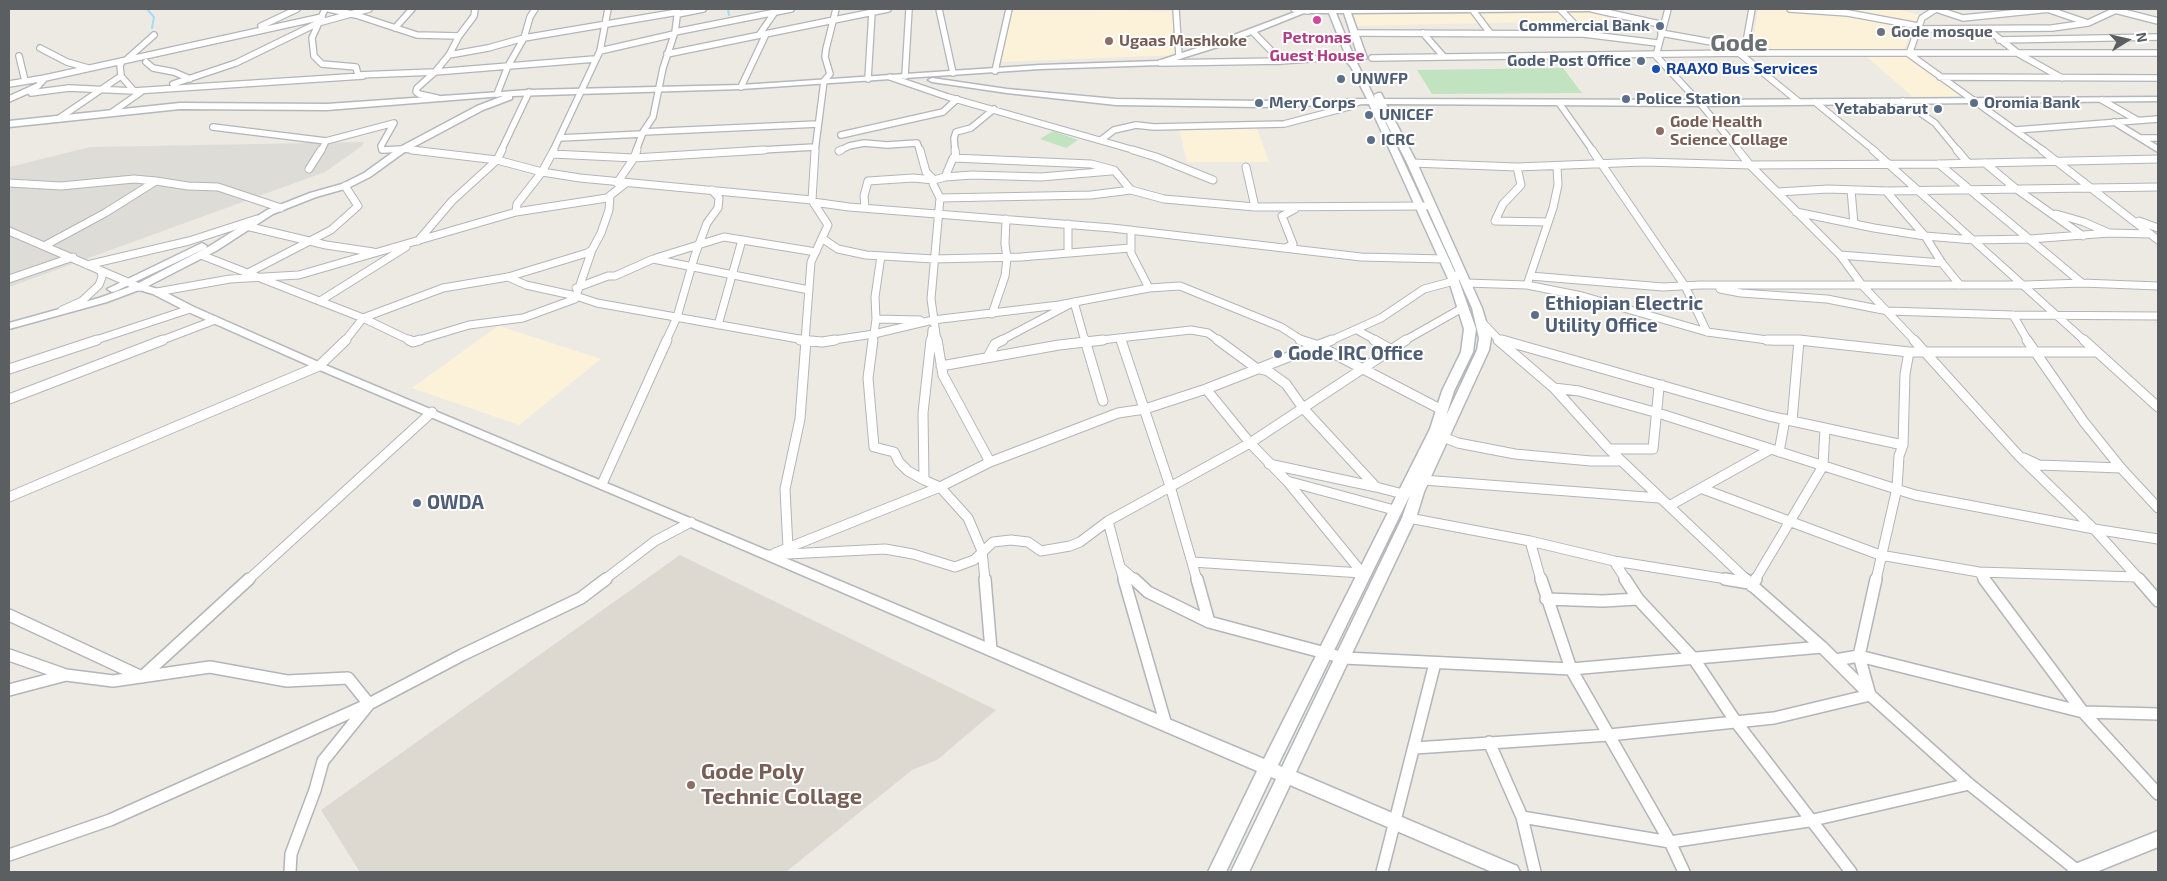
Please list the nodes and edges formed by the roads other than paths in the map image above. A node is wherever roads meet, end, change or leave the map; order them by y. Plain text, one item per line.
1 (297, 9) edge
2 (328, 9) edge
3 (345, 9) edge
4 (369, 9) edge
5 (412, 9) edge
6 (475, 9) edge
7 (535, 9) edge
8 (608, 9) edge
9 (703, 9) edge
10 (790, 9) edge
11 (836, 9) edge
12 (888, 9) edge
13 (909, 9) edge
14 (939, 9) edge
15 (1009, 9) edge
16 (1176, 9) edge
17 (1294, 9) edge
18 (1472, 9) edge
19 (1560, 9) edge
20 (1591, 9) edge
21 (1668, 9) edge
22 (1752, 9) edge
23 (1790, 9) edge
24 (1834, 9) edge
25 (1936, 9) edge
26 (2048, 9) edge
27 (1332, 10) edge
28 (1346, 10) edge
29 (1391, 10) edge
30 (1430, 10) edge
31 (1873, 10) edge
32 (2113, 10) edge
33 (1308, 11) junction
34 (678, 12) edge
35 (775, 12) junction
36 (872, 12) junction
37 (1825, 12) junction
38 (349, 14) junction
39 (1866, 15) junction
40 (320, 20) junction
41 (834, 21) junction
42 (2158, 21) edge
43 (2088, 23) junction
44 (1664, 24) junction
45 (606, 25) junction
46 (395, 28) junction
47 (1917, 28) junction
48 (2052, 28) junction
49 (1987, 29) junction
50 (1253, 32) junction
51 (675, 33) junction
52 (1354, 33) junction
53 (1423, 33) junction
54 (1490, 33) junction
55 (1661, 33) junction
56 (762, 34) junction
57 (1584, 34) junction
58 (154, 35) dead end
59 (235, 36) junction
60 (459, 36) junction
61 (524, 38) junction
62 (2158, 38) edge
63 (1999, 40) junction
64 (2074, 40) junction
65 (1657, 43) junction
66 (40, 48) dead end
67 (1745, 48) junction
68 (600, 51) junction
69 (2158, 53) edge
70 (667, 54) junction
71 (1739, 54) junction
72 (1909, 54) junction
73 (2019, 54) junction
74 (449, 55) junction
75 (19, 56) dead end
76 (1179, 56) junction
77 (1656, 56) junction
78 (1355, 57) junction
79 (1444, 57) junction
80 (594, 59) junction
81 (124, 61) junction
82 (1282, 61) junction
83 (146, 62) dead end
84 (1160, 64) junction
85 (508, 66) junction
86 (90, 69) junction
87 (995, 71) junction
88 (435, 72) junction
89 (953, 74) junction
90 (389, 75) junction
91 (121, 76) junction
92 (908, 76) junction
93 (890, 77) junction
94 (1940, 77) junction
95 (45, 78) junction
96 (2062, 78) junction
97 (2158, 78) edge
98 (190, 79) junction
99 (868, 79) junction
100 (25, 81) junction
101 (824, 81) junction
102 (9, 84) edge
103 (742, 87) junction
104 (158, 88) junction
105 (659, 89) junction
106 (102, 90) junction
107 (581, 90) junction
108 (134, 91) junction
109 (526, 92) junction
110 (497, 94) junction
111 (437, 98) junction
112 (9, 99) edge
113 (957, 99) junction
114 (2158, 99) edge
115 (1972, 100) junction
116 (2102, 100) junction
117 (1370, 101) junction
118 (1903, 101) junction
119 (1799, 102) junction
120 (1815, 102) junction
121 (1559, 103) junction
122 (1700, 103) junction
123 (994, 109) junction
124 (111, 113) junction
125 (58, 119) junction
126 (2158, 119) edge
127 (2137, 120) junction
128 (2114, 122) junction
129 (9, 124) edge
130 (818, 124) junction
131 (213, 127) dead end
132 (2016, 130) junction
133 (642, 133) junction
134 (841, 135) dead end
135 (560, 138) junction
136 (2140, 138) junction
137 (2158, 138) edge
138 (1101, 140) junction
139 (326, 141) junction
140 (815, 147) junction
141 (403, 149) junction
142 (2158, 149) edge
143 (839, 151) dead end
144 (552, 154) junction
145 (1405, 156) junction
146 (634, 158) junction
147 (956, 158) junction
148 (497, 160) junction
149 (2056, 160) junction
150 (2158, 160) edge
151 (1889, 163) junction
152 (1968, 163) junction
153 (1985, 163) junction
154 (1750, 164) junction
155 (1939, 164) junction
156 (1603, 165) junction
157 (1558, 166) junction
158 (1246, 167) dead end
159 (1517, 167) junction
160 (309, 168) dead end
161 (1114, 170) junction
162 (542, 172) junction
163 (945, 177) junction
164 (934, 180) junction
165 (1213, 180) dead end
166 (156, 181) junction
167 (617, 182) junction
168 (9, 183) edge
169 (626, 183) junction
170 (345, 186) junction
171 (2091, 187) junction
172 (2015, 188) junction
173 (1970, 189) junction
174 (2157, 189) edge
175 (712, 190) junction
176 (1132, 190) junction
177 (1851, 190) junction
178 (1918, 190) junction
179 (1886, 191) junction
180 (1778, 192) junction
181 (610, 196) junction
182 (940, 198) junction
183 (812, 201) junction
184 (1426, 206) junction
185 (1255, 207) junction
186 (281, 208) junction
187 (865, 208) junction
188 (1312, 208) junction
189 (516, 212) junction
190 (1796, 212) junction
191 (2051, 212) junction
192 (940, 213) junction
193 (2127, 216) junction
194 (257, 219) junction
195 (1006, 219) junction
196 (1548, 222) junction
197 (1068, 224) junction
198 (1854, 224) junction
199 (2158, 228) edge
200 (242, 229) junction
201 (1131, 230) junction
202 (9, 231) edge
203 (1437, 232) junction
204 (2110, 233) junction
205 (2150, 234) junction
206 (1925, 236) junction
207 (2083, 236) junction
208 (823, 239) junction
209 (2030, 239) junction
210 (419, 240) junction
211 (742, 240) junction
212 (1974, 240) junction
213 (2158, 240) edge
214 (310, 241) junction
215 (698, 245) junction
216 (44, 246) junction
217 (1130, 248) junction
218 (1286, 248) junction
219 (592, 250) junction
220 (816, 252) junction
221 (375, 253) junction
222 (1068, 253) junction
223 (201, 255) junction
224 (881, 256) junction
225 (1840, 256) junction
226 (72, 258) junction
227 (1007, 258) junction
228 (1444, 258) junction
229 (653, 259) junction
230 (934, 259) junction
231 (1942, 263) junction
232 (87, 265) junction
233 (691, 266) junction
234 (101, 271) junction
235 (248, 273) junction
236 (732, 274) junction
237 (257, 276) junction
238 (1530, 276) junction
239 (508, 277) junction
240 (1460, 278) junction
241 (9, 279) edge
242 (2082, 283) junction
243 (1862, 284) junction
244 (133, 285) junction
245 (1527, 285) junction
246 (1700, 285) junction
247 (1960, 285) junction
248 (2026, 285) junction
249 (1685, 286) junction
250 (2158, 286) edge
251 (579, 288) junction
252 (1149, 288) junction
253 (809, 290) junction
254 (157, 292) junction
255 (556, 292) junction
256 (576, 296) junction
257 (320, 301) junction
258 (1074, 302) junction
259 (1464, 307) junction
260 (190, 309) junction
261 (1888, 311) junction
262 (54, 314) junction
263 (992, 314) junction
264 (2054, 314) junction
265 (2013, 315) junction
266 (2158, 316) edge
267 (362, 318) junction
268 (677, 318) junction
269 (876, 319) junction
270 (215, 320) junction
271 (933, 320) junction
272 (1482, 322) junction
273 (718, 325) junction
274 (9, 326) edge
275 (1356, 330) junction
276 (1707, 332) junction
277 (874, 334) junction
278 (1120, 338) junction
279 (1496, 338) junction
280 (806, 340) junction
281 (1799, 340) junction
282 (1086, 342) junction
283 (1320, 346) junction
284 (1392, 350) junction
285 (1909, 352) junction
286 (2097, 352) junction
287 (1925, 353) junction
288 (2035, 353) junction
289 (988, 357) junction
290 (319, 366) junction
291 (941, 366) junction
292 (1256, 368) junction
293 (9, 369) edge
294 (1362, 369) junction
295 (1662, 385) junction
296 (1554, 388) junction
297 (1206, 389) junction
298 (9, 399) edge
299 (1104, 401) dead end
300 (2158, 407) edge
301 (1303, 408) junction
302 (1145, 410) junction
303 (1442, 410) junction
304 (432, 412) junction
305 (1658, 413) junction
306 (1788, 420) junction
307 (1825, 428) junction
308 (1443, 438) junction
309 (1250, 443) junction
310 (1903, 444) junction
311 (1609, 449) junction
312 (1775, 451) junction
313 (2019, 456) junction
314 (1621, 461) junction
315 (990, 462) junction
316 (1268, 464) junction
317 (1823, 466) junction
318 (2121, 468) junction
319 (924, 480) junction
320 (1287, 481) junction
321 (602, 484) junction
322 (1170, 486) junction
323 (940, 487) junction
324 (1376, 487) junction
325 (1412, 488) junction
326 (1897, 488) junction
327 (1702, 489) junction
328 (9, 497) edge
329 (1659, 498) junction
330 (1669, 506) junction
331 (2158, 508) edge
332 (1394, 510) junction
333 (1409, 518) junction
334 (1108, 521) junction
335 (691, 522) junction
336 (1791, 522) junction
337 (1386, 529) junction
338 (2094, 529) junction
339 (1401, 534) junction
340 (2158, 539) edge
341 (1530, 540) junction
342 (788, 548) junction
343 (982, 551) junction
344 (768, 555) junction
345 (1880, 555) junction
346 (1614, 561) junction
347 (1192, 562) junction
348 (1120, 567) junction
349 (1979, 572) junction
350 (1363, 574) junction
351 (2137, 577) junction
352 (1750, 585) junction
353 (1638, 599) junction
354 (1546, 600) junction
355 (2158, 600) edge
356 (9, 615) edge
357 (1209, 622) junction
358 (1822, 647) junction
359 (991, 650) junction
360 (1324, 652) junction
361 (9, 655) edge
362 (1860, 656) junction
363 (1344, 658) junction
364 (1694, 659) junction
365 (1835, 660) junction
366 (1435, 663) junction
367 (1572, 669) junction
368 (66, 675) junction
369 (142, 677) junction
370 (9, 690) edge
371 (1870, 695) junction
372 (369, 704) junction
373 (2082, 712) junction
374 (2158, 714) edge
375 (1736, 722) junction
376 (1166, 725) junction
377 (1610, 735) junction
378 (1489, 742) junction
379 (1415, 748) junction
380 (1268, 769) junction
381 (1285, 776) junction
382 (1969, 784) junction
383 (2158, 794) edge
384 (1522, 817) junction
385 (1809, 821) junction
386 (1395, 823) junction
387 (2158, 839) edge
388 (1670, 842) junction
389 (9, 855) edge
390 (1486, 866) edge
391 (290, 872) edge
392 (1217, 872) edge
393 (1240, 872) edge
394 (1382, 872) edge
395 (1511, 872) edge
396 (1535, 872) edge
397 (1684, 872) edge
398 (1850, 872) edge
399 (2078, 872) edge

1 - 59 street
2 - 3 street
2 - 38 street
2 - 40 street
4 - 38 street
5 - 46 street
6 - 60 street
7 - 61 street
8 - 45 street
9 - 34 street
10 - 35 street
11 - 41 street
12 - 36 street
13 - 92 street
14 - 89 street
15 - 87 street
16 - 76 street
17 - 33 street
18 - 19 street
18 - 30 street
18 - 54 street
19 - 20 street
19 - 57 street
20 - 44 street
21 - 44 street
22 - 67 street
23 - 37 street
24 - 37 street
25 - 26 street
25 - 47 street
26 - 43 street
27 - 28 street
27 - 33 street
27 - 78 street
28 - 29 street
28 - 52 street
29 - 30 street
31 - 39 street
32 - 42 street
32 - 43 street
33 - 50 street
34 - 45 street
34 - 51 street
35 - 51 street
35 - 56 street
36 - 41 street
36 - 99 street
37 - 39 street
38 - 40 street
38 - 46 street
39 - 47 street
40 - 59 street
40 - 90 street
40 - 98 street
41 - 56 street
41 - 101 street
43 - 48 street
44 - 55 street
45 - 61 street
45 - 68 street
46 - 60 street
47 - 49 street
47 - 72 street
48 - 49 street
48 - 64 street
49 - 63 street
50 - 76 street
50 - 82 street
51 - 68 street
51 - 70 street
52 - 53 street
52 - 78 street
53 - 54 street
53 - 79 street
54 - 57 street
55 - 65 street
55 - 67 street
56 - 70 street
56 - 103 street
57 - 65 street
58 - 81 street
59 - 81 street
60 - 74 street
61 - 74 street
61 - 85 street
62 - 64 street
63 - 64 street
63 - 73 street
65 - 77 street
66 - 86 street
67 - 71 street
68 - 80 street
69 - 73 street
70 - 105 street
71 - 72 street
71 - 77 street
71 - 119 street
72 - 73 street
72 - 94 street
73 - 96 street
74 - 88 street
75 - 100 street
76 - 84 street
77 - 79 street
77 - 122 street
78 - 79 street
78 - 82 street
78 - 117 street
80 - 85 street
80 - 107 street
81 - 86 street
81 - 91 street
82 - 84 street
83 - 98 street
84 - 87 street
85 - 88 street
85 - 110 street
86 - 95 street
87 - 89 street
88 - 90 street
88 - 111 street
89 - 92 street
90 - 104 street
91 - 106 street
91 - 108 street
92 - 93 street
92 - 117 street
93 - 99 street
93 - 113 street
94 - 96 street
94 - 115 street
95 - 100 street
95 - 112 street
96 - 97 street
98 - 104 street
99 - 101 street
100 - 102 street
101 - 103 street
101 - 130 street
103 - 105 street
104 - 108 street
104 - 124 street
105 - 107 street
105 - 133 street
106 - 108 street
106 - 112 street
106 - 125 street
107 - 109 street
107 - 135 street
109 - 110 street
109 - 141 street
109 - 148 street
110 - 111 street
111 - 124 street
113 - 123 street
113 - 134 street
114 - 116 street
115 - 116 street
115 - 118 street
115 - 132 street
116 - 127 street
117 - 121 street
117 - 138 street
117 - 145 street
118 - 120 street
118 - 152 street
119 - 120 street
119 - 122 street
120 - 151 street
121 - 122 street
121 - 156 street
122 - 154 street
123 - 138 street
123 - 147 street
124 - 125 street
125 - 129 street
126 - 127 street
127 - 128 street
128 - 132 street
128 - 136 street
130 - 133 street
130 - 140 street
131 - 139 street
132 - 149 street
133 - 135 street
133 - 146 street
135 - 144 street
136 - 137 street
136 - 142 street
138 - 165 street
139 - 141 street
139 - 160 street
140 - 146 street
140 - 183 street
141 - 148 street
141 - 170 street
143 - 164 street
144 - 146 street
144 - 162 street
145 - 159 street
145 - 184 street
146 - 167 street
147 - 161 street
147 - 163 street
148 - 162 street
148 - 210 street
149 - 150 street
149 - 153 street
149 - 171 street
151 - 154 street
151 - 155 street
151 - 178 street
152 - 153 street
152 - 155 street
153 - 172 street
154 - 156 street
154 - 180 street
155 - 173 street
156 - 157 street
156 - 249 street
157 - 159 street
157 - 196 street
158 - 185 street
159 - 196 street
161 - 163 street
161 - 176 street
162 - 167 street
162 - 189 street
163 - 164 street
164 - 182 street
164 - 187 street
166 - 168 street
166 - 186 street
166 - 216 street
167 - 169 street
169 - 175 street
169 - 181 street
170 - 186 street
170 - 214 street
171 - 172 street
171 - 174 street
171 - 193 street
172 - 173 street
172 - 191 street
173 - 178 street
173 - 209 street
175 - 183 street
175 - 215 street
176 - 182 street
176 - 185 street
177 - 179 street
177 - 180 street
177 - 198 street
178 - 179 street
178 - 212 street
179 - 206 street
180 - 190 street
181 - 189 street
181 - 219 street
182 - 192 street
183 - 187 street
183 - 208 street
184 - 188 street
184 - 203 street
185 - 188 street
186 - 194 street
187 - 192 street
188 - 218 street
189 - 210 street
190 - 198 street
190 - 225 street
191 - 204 street
191 - 207 street
192 - 195 street
192 - 230 street
193 - 199 street
193 - 205 street
194 - 200 street
194 - 232 street
195 - 197 street
195 - 227 street
196 - 238 street
197 - 201 street
197 - 222 street
198 - 206 street
200 - 214 street
200 - 223 street
200 - 244 street
201 - 217 street
201 - 218 street
202 - 216 street
203 - 228 street
203 - 240 street
204 - 205 street
204 - 207 street
205 - 213 street
206 - 212 street
206 - 231 street
207 - 209 street
208 - 220 street
208 - 224 street
209 - 212 street
209 - 242 street
210 - 221 street
210 - 257 street
211 - 215 street
211 - 220 street
211 - 236 street
212 - 248 street
214 - 221 street
214 - 235 street
215 - 229 street
215 - 233 street
216 - 226 street
217 - 222 street
217 - 252 street
218 - 228 street
219 - 239 street
219 - 251 street
220 - 253 street
221 - 237 street
222 - 227 street
223 - 235 street
223 - 244 street
224 - 230 street
224 - 269 street
225 - 231 street
225 - 243 street
226 - 232 street
226 - 241 street
227 - 230 street
227 - 263 street
228 - 240 street
229 - 233 street
229 - 251 street
230 - 271 street
231 - 247 street
232 - 234 street
233 - 236 street
233 - 268 street
234 - 244 street
234 - 262 street
235 - 237 street
236 - 253 street
236 - 273 street
237 - 254 street
237 - 257 street
238 - 245 street
238 - 249 street
239 - 255 street
239 - 267 street
240 - 245 street
240 - 259 street
240 - 272 street
240 - 275 street
242 - 248 street
242 - 250 street
243 - 246 street
243 - 247 street
243 - 261 street
244 - 254 street
244 - 262 street
245 - 276 street
246 - 249 street
246 - 261 street
247 - 248 street
248 - 264 street
249 - 276 street
251 - 255 street
251 - 256 street
252 - 258 street
252 - 283 street
253 - 280 street
254 - 260 street
255 - 256 street
256 - 267 street
256 - 268 street
257 - 267 street
258 - 263 street
258 - 282 street
258 - 289 street
259 - 284 street
259 - 303 street
260 - 270 street
260 - 293 street
261 - 265 street
261 - 287 street
262 - 274 street
263 - 271 street
264 - 265 street
264 - 266 street
264 - 286 street
265 - 288 street
267 - 290 street
268 - 273 street
268 - 321 street
269 - 271 street
269 - 277 street
270 - 290 street
270 - 298 street
271 - 277 street
271 - 291 street
271 - 319 street
272 - 279 street
272 - 308 street
273 - 280 street
275 - 283 street
275 - 284 street
276 - 281 street
277 - 280 street
277 - 319 street
278 - 282 street
278 - 292 street
278 - 302 street
279 - 295 street
279 - 296 street
280 - 342 street
281 - 285 street
281 - 306 street
282 - 289 street
282 - 299 street
283 - 292 street
283 - 294 street
284 - 294 street
285 - 287 street
285 - 310 street
286 - 288 street
286 - 300 street
287 - 288 street
287 - 313 street
288 - 318 street
289 - 291 street
290 - 304 street
290 - 328 street
291 - 315 street
292 - 297 street
292 - 301 street
294 - 301 street
294 - 303 street
295 - 305 street
295 - 306 street
296 - 305 street
296 - 311 street
297 - 302 street
297 - 309 street
301 - 309 street
301 - 324 street
302 - 315 street
302 - 322 street
303 - 325 street
304 - 321 street
304 - 369 street
305 - 311 street
305 - 312 street
306 - 307 street
306 - 312 street
307 - 310 street
307 - 317 street
308 - 314 street
308 - 325 street
309 - 316 street
309 - 322 street
310 - 326 street
311 - 314 street
312 - 317 street
312 - 327 street
313 - 318 street
313 - 338 street
314 - 329 street
315 - 323 street
316 - 320 street
316 - 324 street
317 - 326 street
317 - 336 street
318 - 331 street
319 - 323 street
320 - 332 street
320 - 350 street
321 - 335 street
322 - 334 street
322 - 347 street
323 - 342 street
323 - 343 street
324 - 325 street
325 - 329 street
325 - 332 street
325 - 333 street
326 - 338 street
326 - 345 street
327 - 330 street
327 - 336 street
329 - 330 street
330 - 352 street
332 - 337 street
333 - 339 street
333 - 341 street
334 - 343 street
334 - 348 street
335 - 344 street
335 - 372 street
336 - 345 street
336 - 352 street
337 - 339 street
337 - 350 street
338 - 340 street
338 - 351 street
339 - 363 street
341 - 346 street
341 - 354 street
342 - 344 street
343 - 344 street
343 - 359 street
344 - 359 street
345 - 349 street
345 - 362 street
346 - 352 street
346 - 353 street
347 - 350 street
347 - 357 street
348 - 357 street
348 - 376 street
349 - 351 street
349 - 373 street
350 - 360 street
351 - 355 street
352 - 358 street
353 - 354 street
353 - 364 street
354 - 367 street
356 - 369 street
357 - 360 street
358 - 364 street
358 - 365 street
359 - 376 street
360 - 363 street
360 - 380 street
361 - 368 street
362 - 365 street
362 - 371 street
362 - 373 street
363 - 366 street
363 - 381 street
364 - 367 street
364 - 375 street
365 - 371 street
366 - 367 street
366 - 379 street
367 - 377 street
368 - 369 street
368 - 370 street
369 - 372 street
371 - 375 street
371 - 382 street
372 - 389 street
372 - 391 street
373 - 374 street
373 - 383 street
375 - 377 street
375 - 385 street
376 - 380 street
377 - 378 street
377 - 388 street
378 - 379 street
378 - 384 street
379 - 386 street
380 - 381 street
380 - 392 street
381 - 386 street
381 - 393 street
382 - 385 street
382 - 399 street
384 - 388 street
384 - 396 street
385 - 388 street
385 - 398 street
386 - 390 street
386 - 394 street
387 - 399 street
388 - 397 street
390 - 395 street

